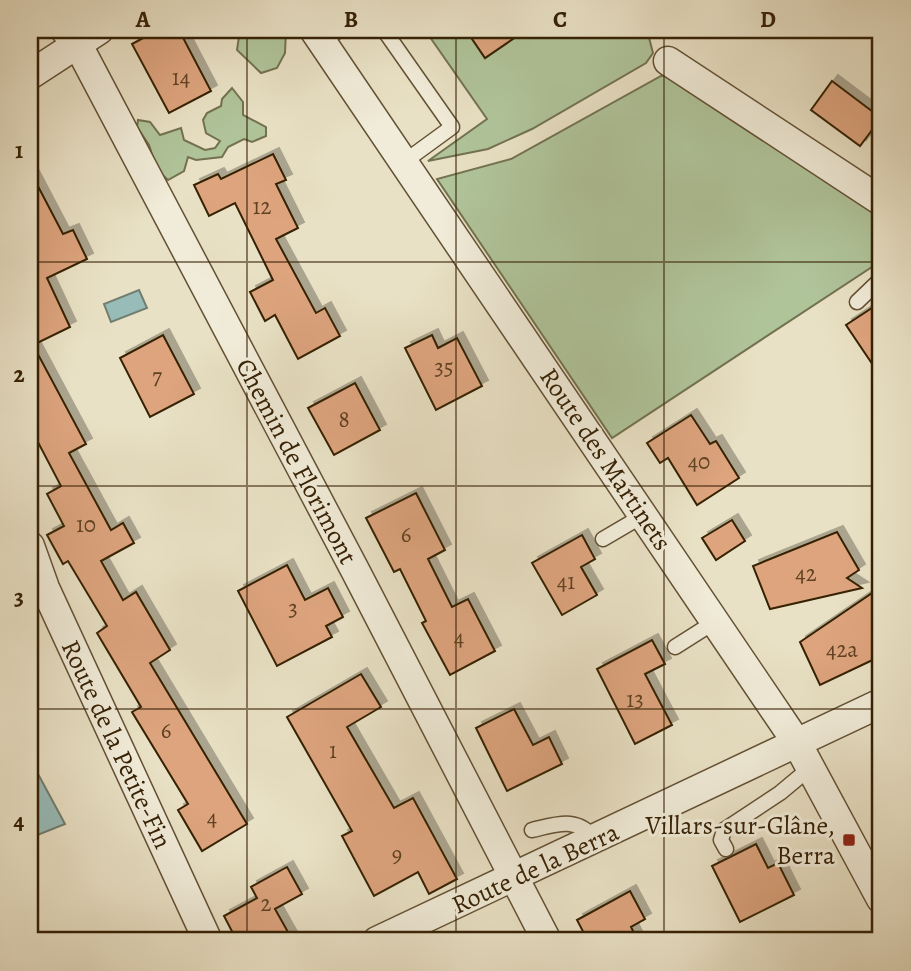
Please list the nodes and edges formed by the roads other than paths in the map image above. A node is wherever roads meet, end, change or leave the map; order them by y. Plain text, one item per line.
1 (384, 30) edge
2 (325, 34) edge
3 (81, 35) edge
4 (668, 61) dead end
5 (30, 75) edge
6 (404, 162) junction
7 (881, 201) edge
8 (881, 279) edge
9 (857, 302) dead end
10 (644, 515) junction
11 (603, 539) dead end
12 (30, 546) edge
13 (716, 621) junction
14 (675, 647) dead end
15 (881, 703) edge
16 (804, 755) junction
17 (532, 830) dead end
18 (596, 840) junction
19 (726, 849) dead end
20 (513, 879) junction
21 (881, 899) edge
22 (208, 941) edge
23 (377, 941) edge
24 (547, 941) edge

1 - 6 lane
2 - 6 street, Route des Martinets
3 - 5 street
3 - 20 street, Chemin de Florimont
4 - 7 street
6 - 10 street, Route des Martinets
8 - 9 lane
10 - 11 lane
10 - 13 street, Route des Martinets
12 - 22 street, Route de la Petite-Fin
13 - 14 lane
13 - 16 street, Route des Martinets
15 - 16 street, Route de la Berra
16 - 18 street, Route de la Berra
16 - 19 lane
16 - 21 street, Route des Martinets
17 - 18 lane
18 - 20 street, Route de la Berra
20 - 23 street, Route de la Berra
20 - 24 street, Chemin de Florimont

